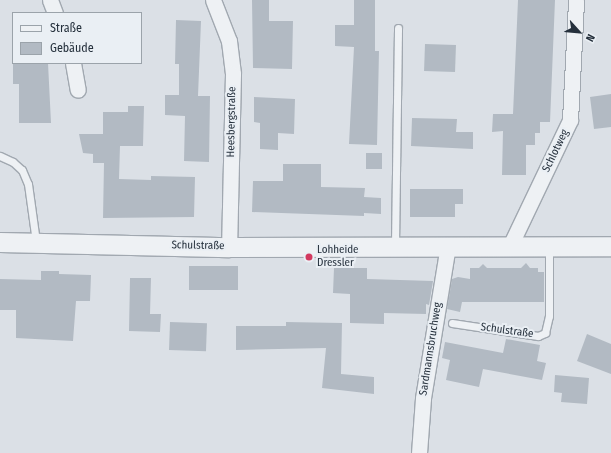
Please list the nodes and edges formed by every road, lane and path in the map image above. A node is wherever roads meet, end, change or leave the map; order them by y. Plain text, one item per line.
1 (50, 0) edge
2 (213, 0) edge
3 (576, 0) edge
4 (55, 12) edge
5 (398, 28) dead end
6 (73, 64) edge
7 (78, 90) dead end
8 (0, 156) edge
9 (0, 242) edge
10 (36, 243) junction
11 (395, 245) junction
12 (448, 245) junction
13 (549, 245) junction
14 (510, 246) junction
15 (611, 246) edge
16 (229, 247) junction
17 (452, 323) dead end
18 (419, 453) edge

1 - 4 street
2 - 16 street, Heesbergstraße
3 - 14 street, Schlotweg
5 - 11 lane
6 - 7 street
8 - 10 lane
9 - 10 street, Schulstraße
10 - 16 street, Schulstraße
11 - 12 street, Schulstraße
11 - 16 street, Schulstraße
12 - 14 street, Schulstraße
12 - 18 street, Sardmannsbruchweg
13 - 14 street, Schulstraße
13 - 15 street, Schulstraße
13 - 17 lane, Schulstraße

